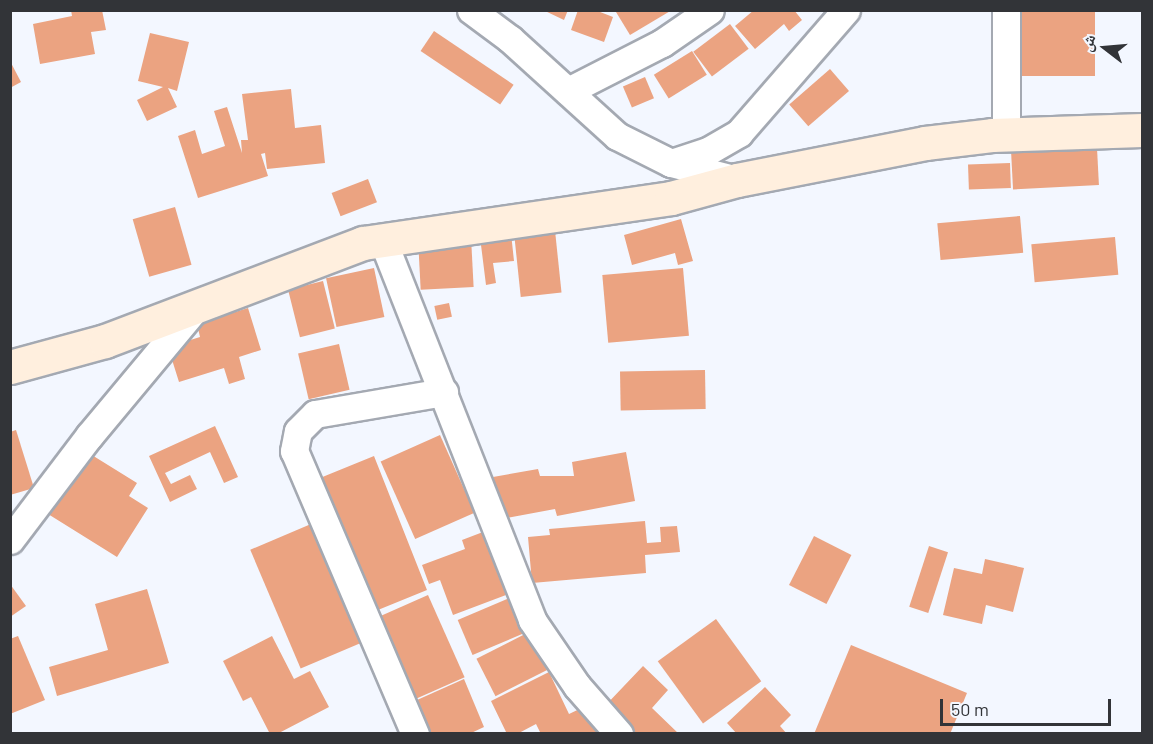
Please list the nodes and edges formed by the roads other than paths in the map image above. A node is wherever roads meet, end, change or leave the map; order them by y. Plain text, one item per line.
1 (471, 10) edge
2 (710, 10) edge
3 (846, 10) edge
4 (1006, 10) edge
5 (568, 91) junction
6 (1143, 129) edge
7 (1006, 135) junction
8 (670, 163) junction
9 (737, 180) junction
10 (382, 241) junction
11 (199, 304) junction
12 (10, 367) edge
13 (444, 392) junction
14 (10, 540) edge
15 (415, 734) edge
16 (619, 734) edge

1 - 5 street
2 - 5 street
3 - 8 street
4 - 7 street
5 - 8 street
6 - 7 street
7 - 9 street
8 - 9 street
9 - 10 street
10 - 11 street
10 - 13 street
11 - 12 street
11 - 14 street
13 - 15 street
13 - 16 street

